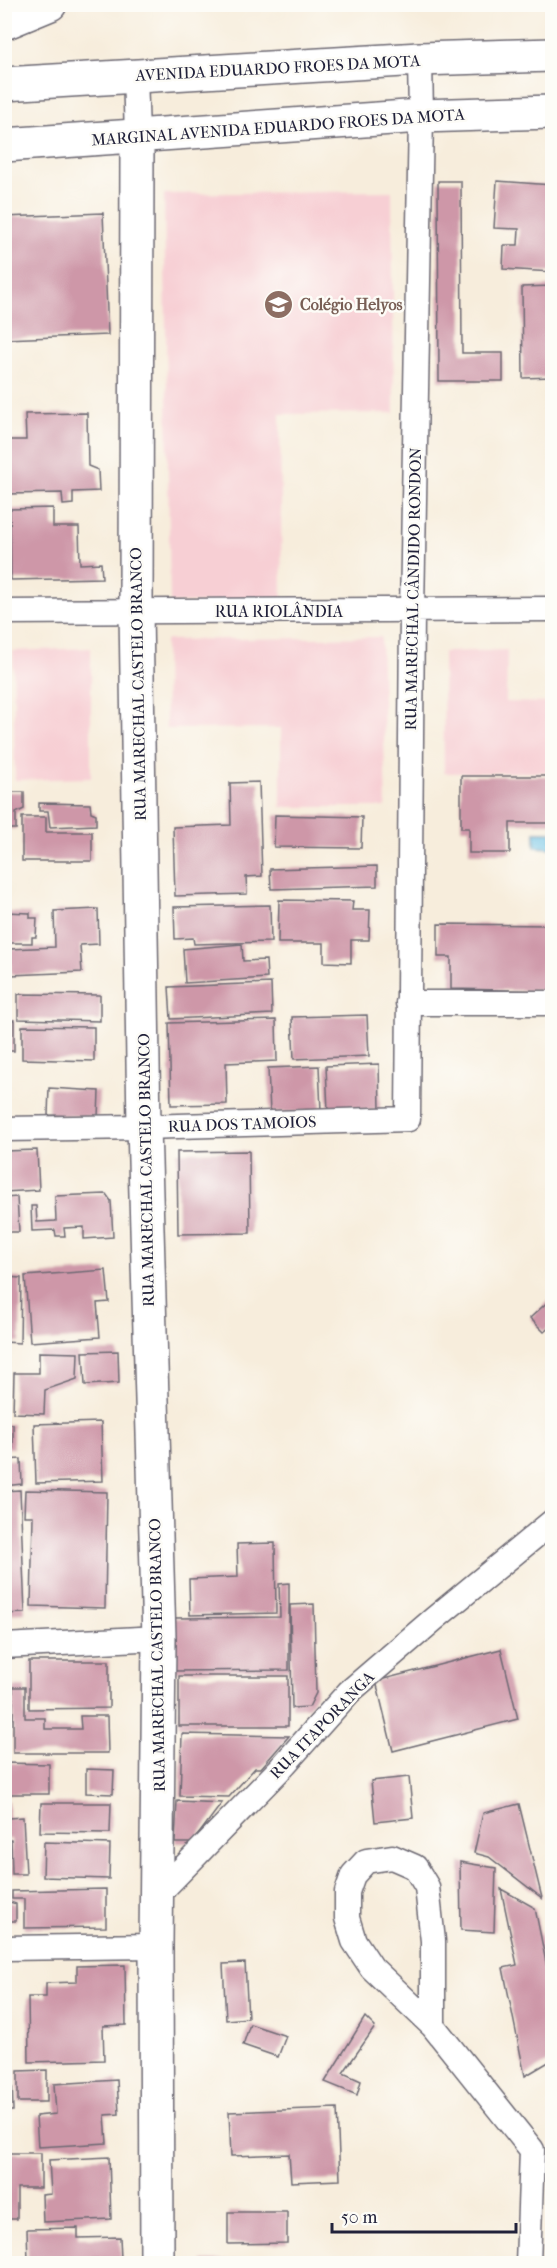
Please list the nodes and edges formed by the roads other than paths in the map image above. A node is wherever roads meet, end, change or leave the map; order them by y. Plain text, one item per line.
1 (16, 4) edge
2 (50, 4) edge
3 (4, 5) edge
4 (4, 23) edge
5 (552, 55) edge
6 (420, 60) junction
7 (135, 75) junction
8 (4, 84) edge
9 (552, 112) edge
10 (421, 116) junction
11 (137, 135) junction
12 (4, 145) edge
13 (552, 609) edge
14 (412, 610) junction
15 (136, 611) junction
16 (4, 612) edge
17 (408, 1003) junction
18 (552, 1003) edge
19 (408, 1119) joint
20 (144, 1127) junction
21 (4, 1129) edge
22 (552, 1522) edge
23 (159, 1638) junction
24 (4, 1646) edge
25 (158, 1894) junction
26 (156, 1946) junction
27 (4, 1948) edge
28 (433, 2026) junction
29 (157, 2264) edge
30 (528, 2264) edge

1 - 3 main road
2 - 4 main road
5 - 6 main road, AVENIDA EDUARDO FROES DA MOTA
6 - 7 main road, AVENIDA EDUARDO FROES DA MOTA
6 - 10 street, RUA MARECHAL CÂNDIDO RONDON
7 - 8 main road, AVENIDA EDUARDO FROES DA MOTA
7 - 11 street, RUA MARECHAL CASTELO BRANCO
9 - 10 main road, MARGINAL AVENIDA EDUARDO FROES DA MOTA
10 - 11 main road, MARGINAL AVENIDA EDUARDO FROES DA MOTA
10 - 14 street, RUA MARECHAL CÂNDIDO RONDON
11 - 12 main road, MARGINAL AVENIDA EDUARDO FROES DA MOTA
11 - 15 main road, RUA MARECHAL CASTELO BRANCO
13 - 14 street, RUA RIOLÂNDIA
14 - 15 street, RUA RIOLÂNDIA
14 - 17 street, RUA MARECHAL CÂNDIDO RONDON
15 - 16 street, RUA RIOLÂNDIA
15 - 20 main road, RUA MARECHAL CASTELO BRANCO
17 - 18 street
17 - 19 street, RUA MARECHAL CÂNDIDO RONDON
19 - 20 street, RUA DOS TAMOIOS
20 - 21 street, RUA DOS TAMOIOS
20 - 23 main road, RUA MARECHAL CASTELO BRANCO
22 - 25 street, RUA ITAPORANGA
23 - 24 street
23 - 25 main road, RUA MARECHAL CASTELO BRANCO
25 - 26 main road, RUA MARECHAL CASTELO BRANCO
26 - 27 street
26 - 29 main road, RUA MARECHAL CASTELO BRANCO
28 - 28 street
28 - 30 street

